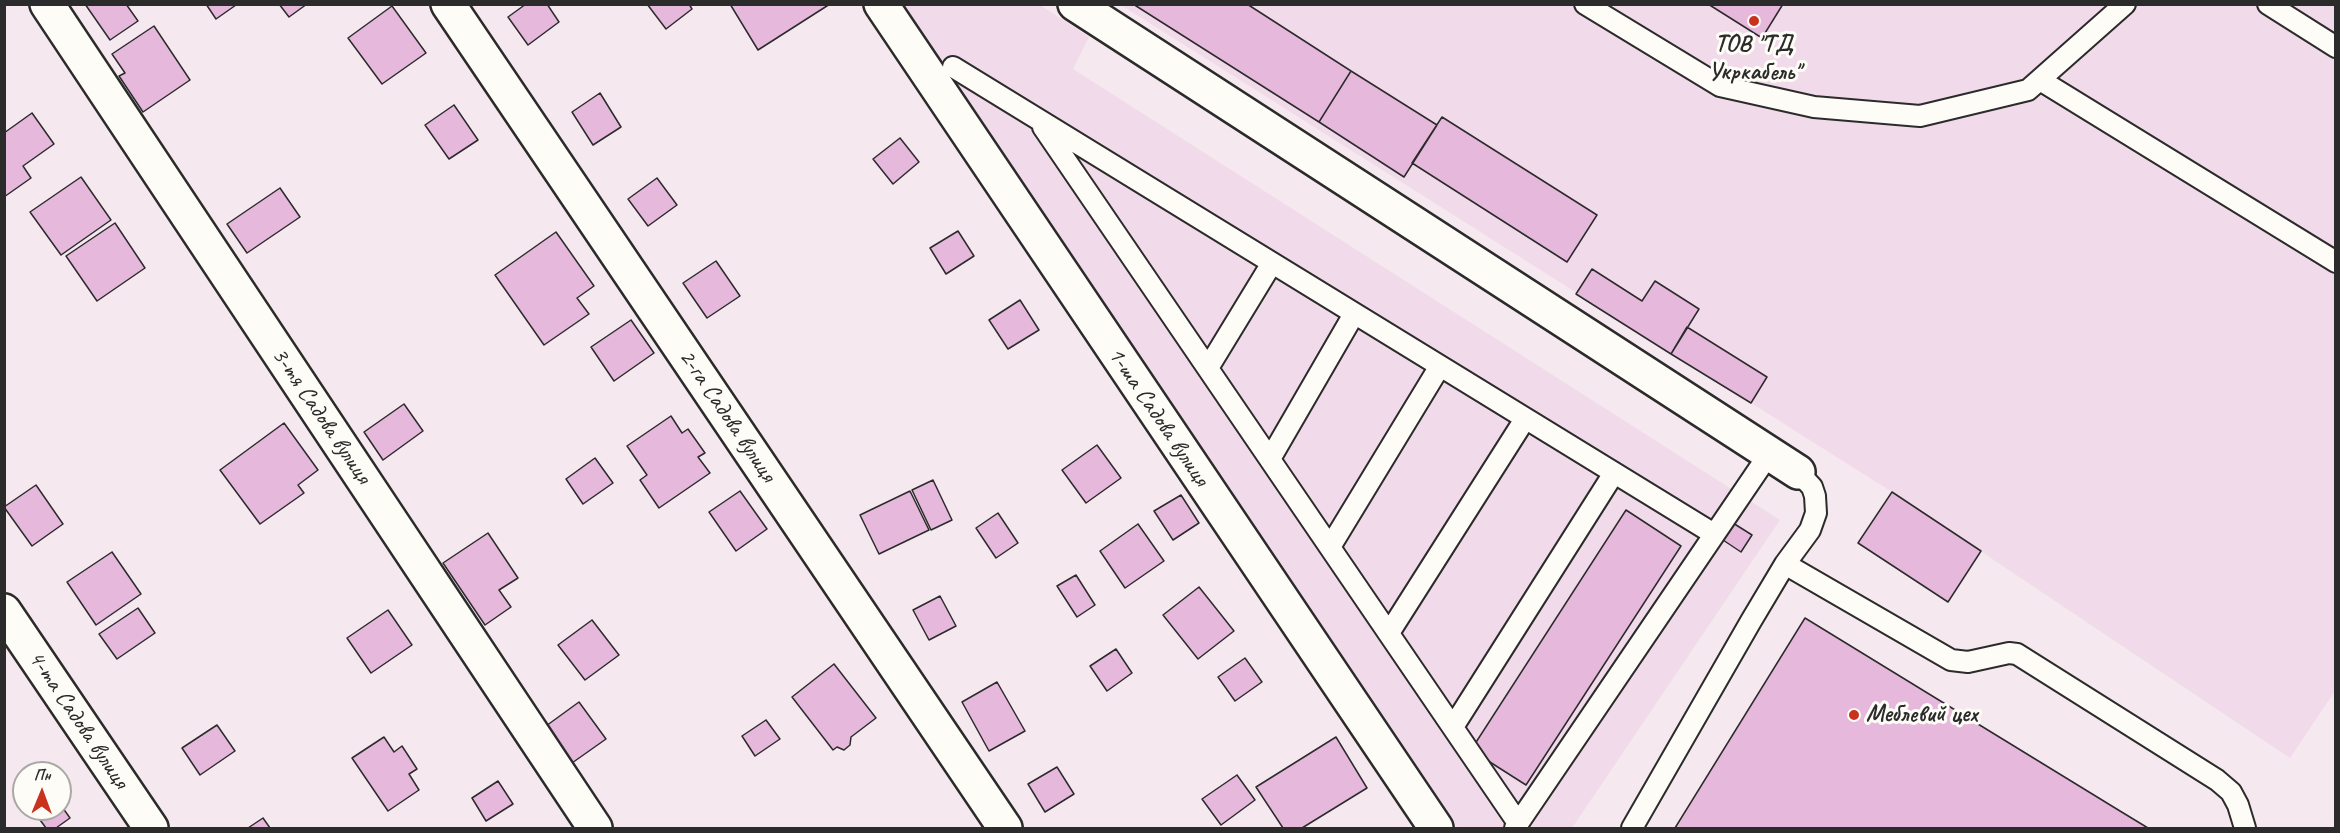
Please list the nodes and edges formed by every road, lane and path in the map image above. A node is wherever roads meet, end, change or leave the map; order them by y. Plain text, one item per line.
1 (47, 4) edge
2 (448, 4) edge
3 (881, 4) edge
4 (1075, 4) edge
5 (1585, 4) edge
6 (2125, 4) edge
7 (2268, 4) edge
8 (2336, 47) edge
9 (953, 67) dead end
10 (2040, 80) junction
11 (1038, 120) junction
12 (2336, 262) edge
13 (1272, 263) junction
14 (1354, 314) junction
15 (1440, 366) junction
16 (1208, 368) junction
17 (1525, 419) junction
18 (1769, 454) junction
19 (1270, 459) junction
20 (1798, 472) joint
21 (1614, 473) junction
22 (1714, 534) junction
23 (1330, 548) junction
24 (1785, 564) junction
25 (4, 611) edge
26 (1389, 633) junction
27 (1453, 727) junction
28 (1517, 826) edge
29 (151, 828) edge
30 (595, 828) edge
31 (1005, 828) edge
32 (1436, 828) edge
33 (1632, 828) edge
34 (2245, 828) edge

1 - 30 street, 3-тя Садова вулиця
2 - 31 street, 2-га Садова вулиця
3 - 32 street, 1-ша Садова вулиця
4 - 18 street
5 - 10 lane
6 - 10 lane
7 - 8 lane
9 - 11 lane
10 - 12 lane
11 - 13 lane
11 - 16 lane
13 - 14 lane
13 - 16 lane
14 - 15 lane
14 - 19 lane
15 - 17 lane
15 - 23 lane
16 - 19 lane
17 - 21 lane
17 - 26 lane
18 - 20 street
18 - 22 lane
19 - 23 lane
20 - 24 lane
21 - 22 lane
21 - 27 lane
22 - 28 lane
23 - 26 lane
24 - 33 lane
24 - 34 lane
25 - 29 street, 4-та Садова вулиця
26 - 27 lane
27 - 28 lane

